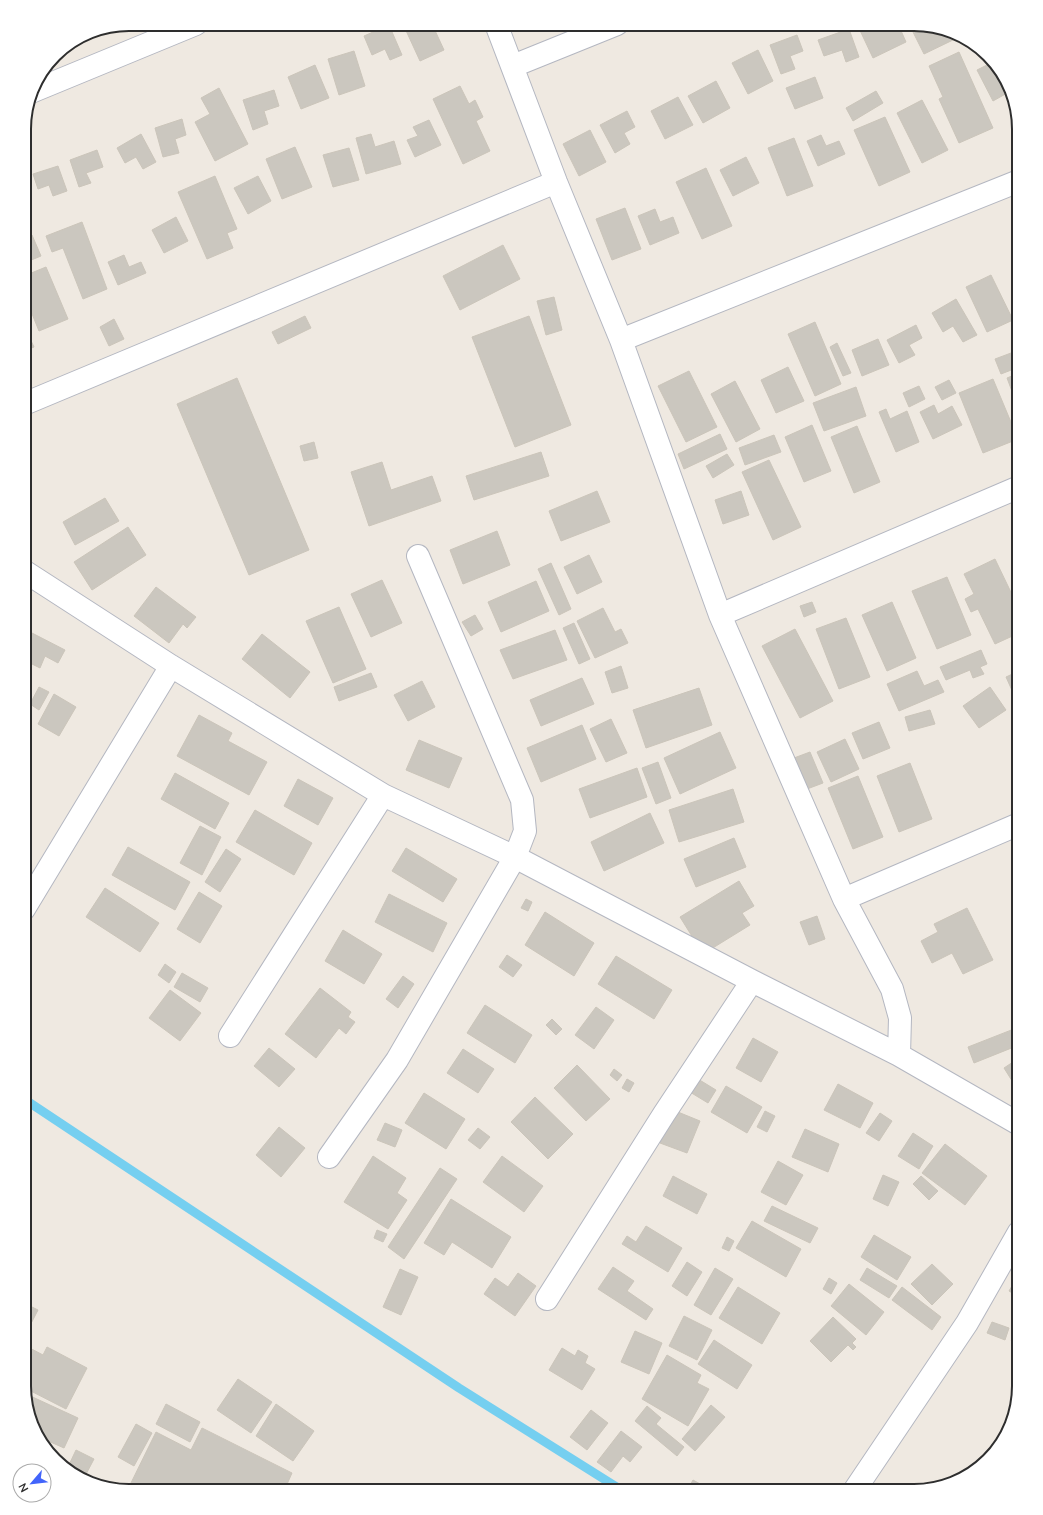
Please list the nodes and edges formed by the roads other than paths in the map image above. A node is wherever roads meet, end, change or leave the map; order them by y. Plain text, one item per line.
1 (179, 31) edge
2 (499, 31) edge
3 (600, 31) edge
4 (513, 66) junction
5 (40, 88) edge
6 (556, 182) junction
7 (1012, 183) edge
8 (621, 340) junction
9 (31, 401) edge
10 (1012, 490) edge
11 (418, 556) dead end
12 (31, 576) edge
13 (720, 615) junction
14 (171, 666) junction
15 (383, 795) junction
16 (1012, 827) edge
17 (515, 857) junction
18 (31, 897) edge
19 (844, 900) junction
20 (752, 981) junction
21 (230, 1036) dead end
22 (899, 1055) junction
23 (1012, 1120) edge
24 (329, 1157) dead end
25 (1012, 1244) edge
26 (547, 1299) dead end
27 (859, 1484) edge

1 - 5 street
2 - 4 street
3 - 4 street
4 - 6 street
6 - 8 street
6 - 9 street
7 - 8 street
8 - 13 street
10 - 13 street
11 - 17 street
12 - 14 street
13 - 19 street
14 - 15 street
14 - 18 street
15 - 17 street
15 - 21 street
16 - 19 street
17 - 20 street
17 - 24 street
19 - 22 street
20 - 22 street
20 - 26 street
22 - 23 street
25 - 27 street

